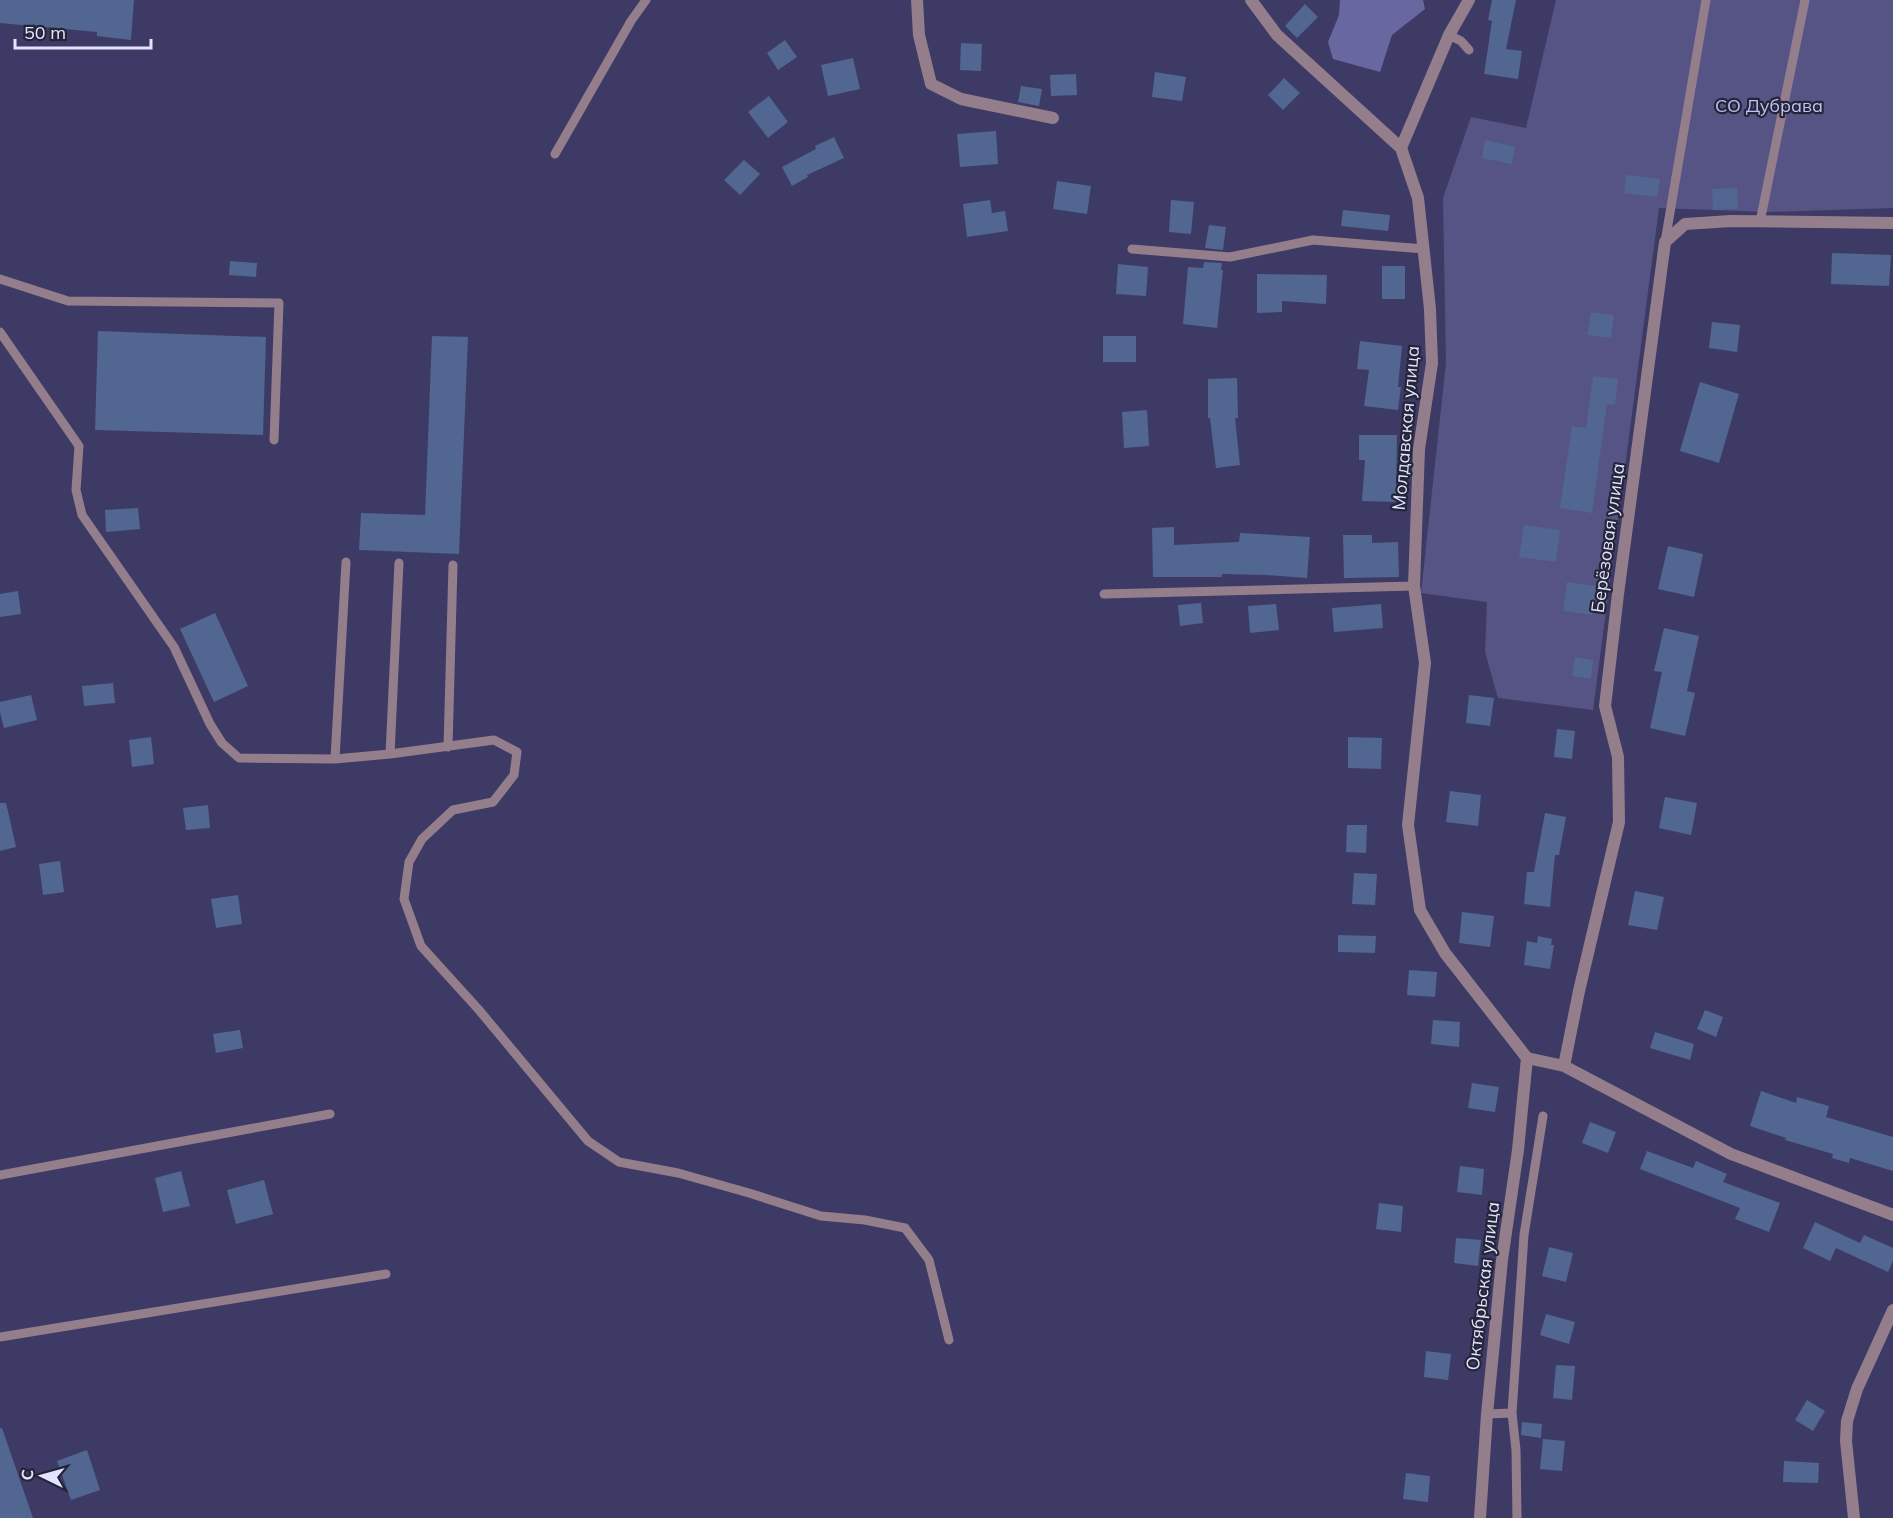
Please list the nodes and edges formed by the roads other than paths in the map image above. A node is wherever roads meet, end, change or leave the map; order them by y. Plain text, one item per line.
1 (646, 0) edge
2 (917, 0) edge
3 (1251, 0) edge
4 (1469, 0) edge
5 (1706, 0) edge
6 (1805, 0) edge
7 (1449, 35) junction
8 (1468, 50) dead end
9 (1053, 118) dead end
10 (1401, 148) junction
11 (555, 154) dead end
12 (1760, 222) junction
13 (1893, 223) edge
14 (1665, 242) junction
15 (1132, 249) dead end
16 (1424, 249) junction
17 (0, 279) edge
18 (0, 332) edge
19 (274, 440) dead end
20 (346, 562) dead end
21 (399, 563) dead end
22 (453, 565) dead end
23 (1414, 586) junction
24 (1104, 594) dead end
25 (448, 747) junction
26 (390, 754) junction
27 (335, 759) junction
28 (1527, 1058) junction
29 (1564, 1066) junction
30 (330, 1114) dead end
31 (1543, 1116) dead end
32 (0, 1175) edge
33 (1893, 1215) edge
34 (386, 1274) dead end
35 (1893, 1310) edge
36 (0, 1337) edge
37 (949, 1340) dead end
38 (1512, 1413) junction
39 (1487, 1414) junction
40 (1480, 1518) edge
41 (1516, 1518) edge
42 (1854, 1518) edge

1 - 11 lane
2 - 9 street
3 - 10 street, Молдавская улица
4 - 7 street
5 - 14 lane
6 - 12 lane
7 - 8 lane
7 - 10 street
10 - 16 street, Молдавская улица
12 - 13 street
12 - 14 street
14 - 29 street, Берёзовая улица
15 - 16 lane
16 - 23 street, Молдавская улица
17 - 19 lane
18 - 27 lane
20 - 27 lane
21 - 26 lane
22 - 25 lane
23 - 24 lane
23 - 28 street, Молдавская улица
25 - 26 lane
25 - 37 lane
26 - 27 lane
28 - 29 street
28 - 39 street, Октябрьская улица
29 - 33 street
30 - 32 lane
31 - 38 lane
34 - 36 lane
35 - 42 street
38 - 39 lane
38 - 41 lane
39 - 40 street, Октябрьская улица

